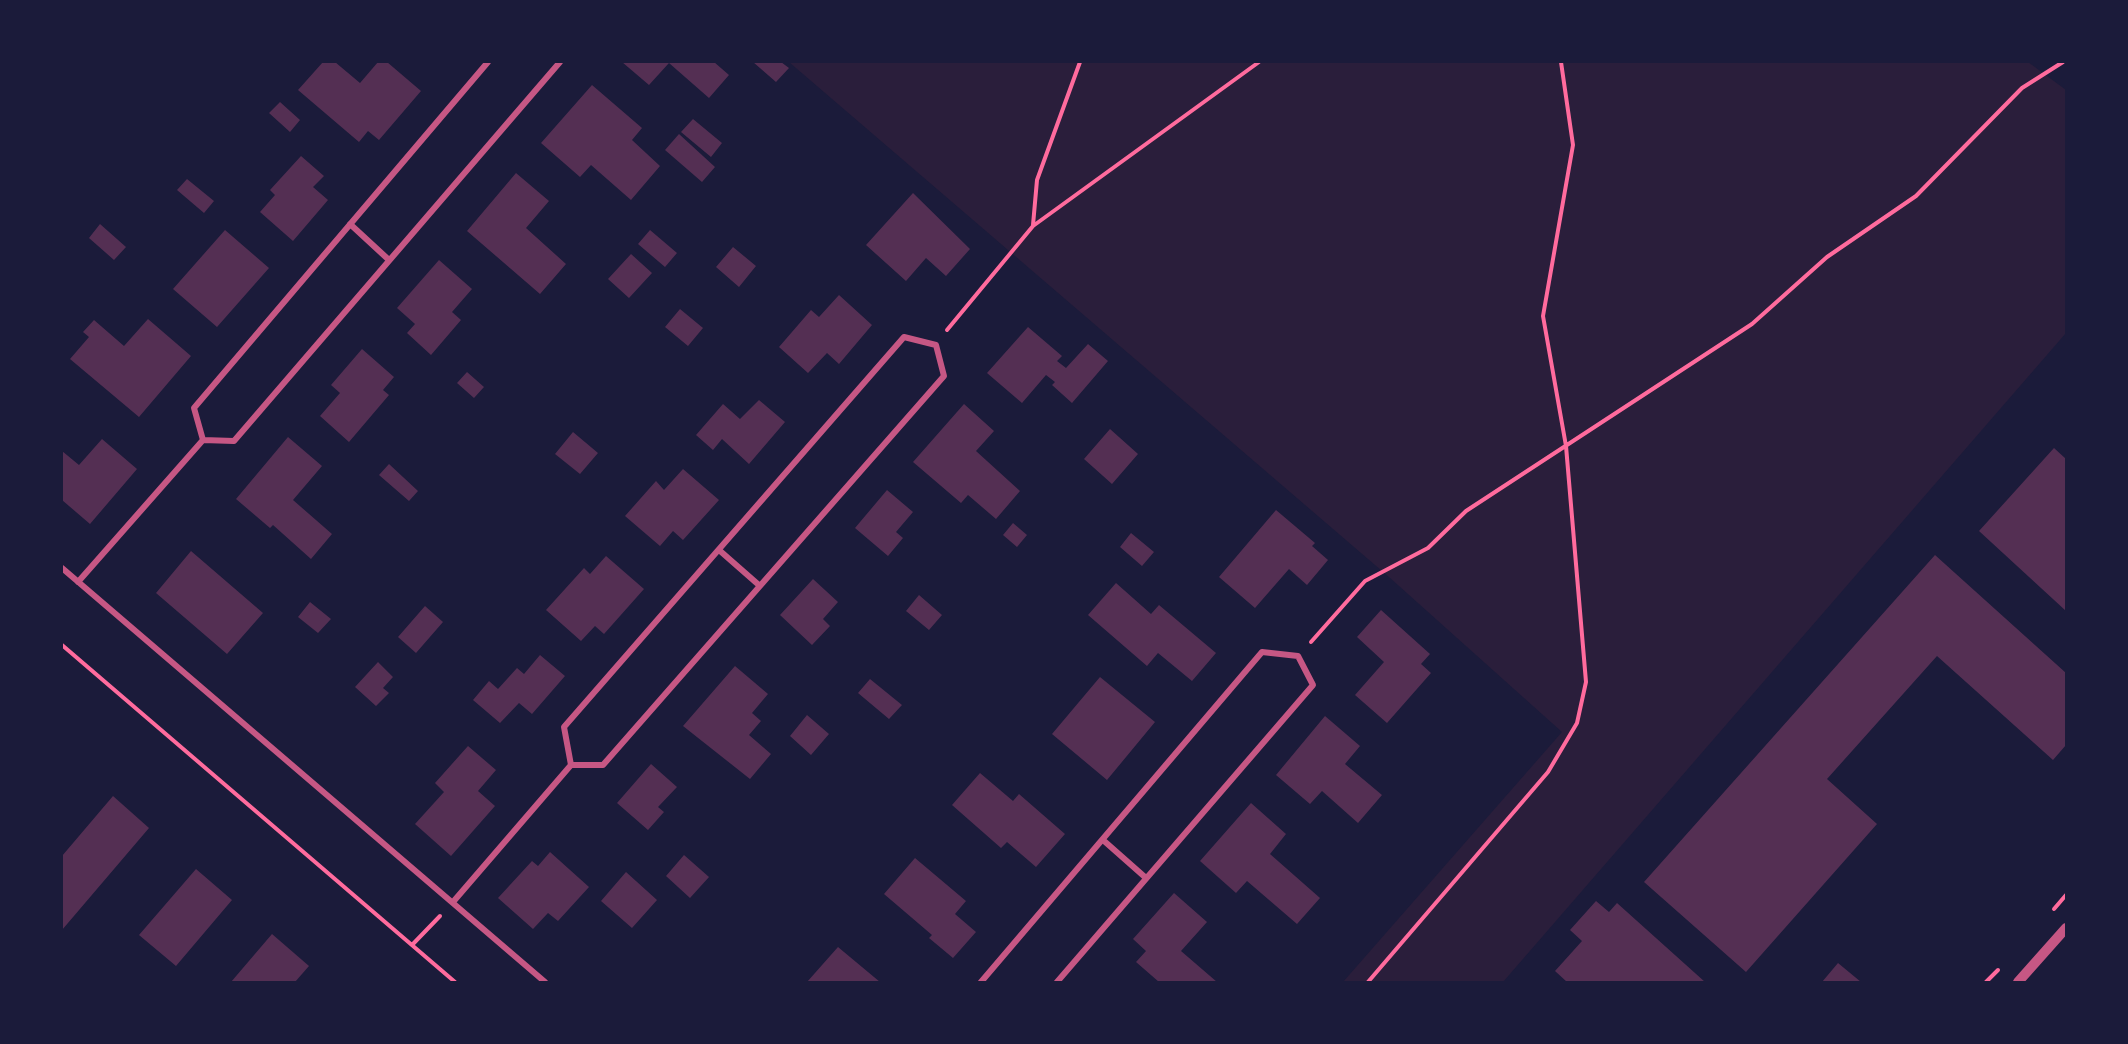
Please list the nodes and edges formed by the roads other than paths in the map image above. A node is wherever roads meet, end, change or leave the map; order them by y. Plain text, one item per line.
1 (488, 62) edge
2 (560, 62) edge
3 (350, 224) junction
4 (389, 260) junction
5 (203, 440) junction
6 (719, 550) junction
7 (62, 568) edge
8 (78, 582) junction
9 (760, 586) junction
10 (571, 765) junction
11 (1102, 840) junction
12 (1146, 878) junction
13 (453, 902) junction
14 (2067, 928) edge
15 (546, 982) edge
16 (981, 982) edge
17 (1057, 982) edge
18 (2018, 982) edge

1 - 3 street
2 - 4 street
3 - 4 street
3 - 5 street
4 - 5 street
5 - 8 street
6 - 9 street
6 - 9 street
6 - 10 street
7 - 8 street
8 - 13 street
9 - 10 street
10 - 13 street
11 - 12 street
11 - 12 street
11 - 16 street
12 - 17 street
13 - 15 street
14 - 18 street

